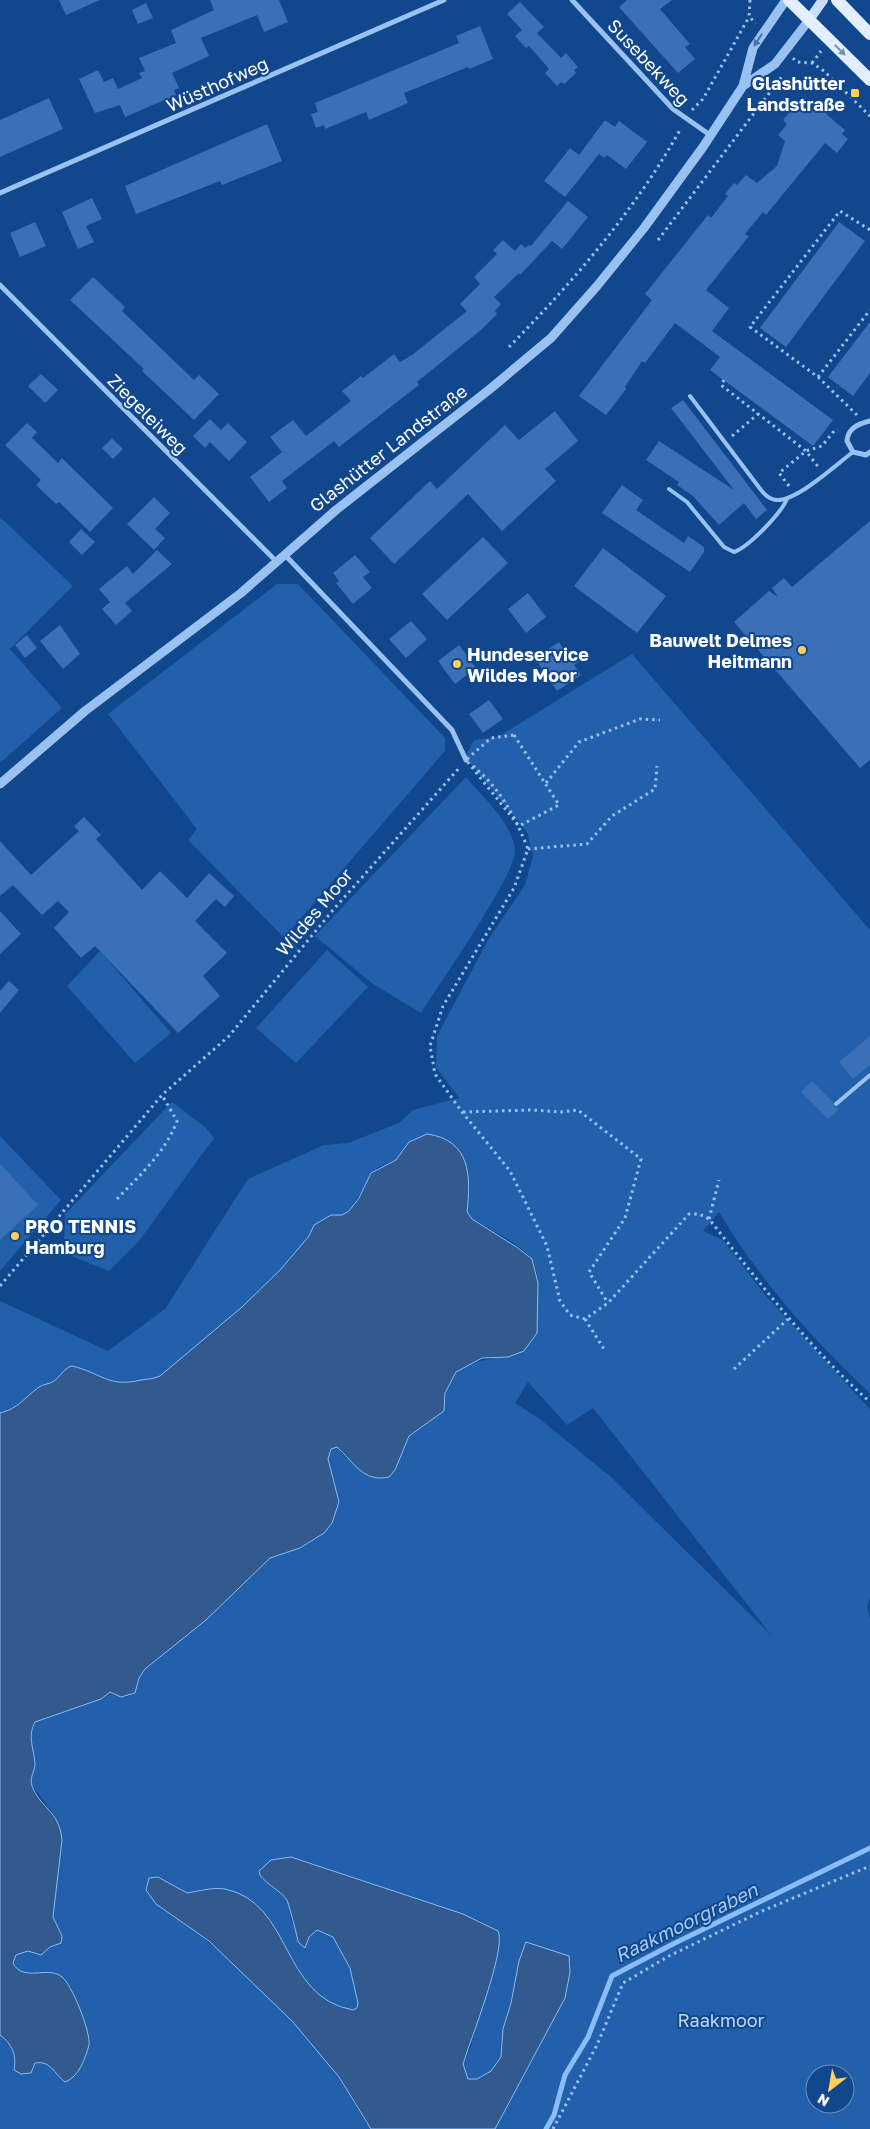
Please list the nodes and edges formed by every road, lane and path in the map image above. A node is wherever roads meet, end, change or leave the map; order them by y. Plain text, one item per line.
1 (444, 0) edge
2 (572, 0) edge
3 (750, 0) edge
4 (787, 0) edge
5 (823, 0) edge
6 (837, 0) edge
7 (749, 17) junction
8 (809, 20) junction
9 (759, 27) dead end
10 (870, 34) edge
11 (820, 53) dead end
12 (790, 55) dead end
13 (797, 62) junction
14 (812, 62) junction
15 (792, 65) dead end
16 (788, 68) dead end
17 (870, 80) edge
18 (743, 86) junction
19 (692, 111) dead end
20 (870, 116) edge
21 (680, 130) dead end
22 (710, 135) junction
23 (0, 193) edge
24 (870, 230) edge
25 (658, 240) dead end
26 (0, 286) edge
27 (870, 310) edge
28 (510, 347) dead end
29 (818, 377) junction
30 (724, 380) dead end
31 (690, 396) dead end
32 (758, 414) junction
33 (870, 421) edge
34 (864, 423) junction
35 (849, 432) junction
36 (725, 443) junction
37 (806, 451) junction
38 (853, 452) junction
39 (870, 452) edge
40 (823, 474) junction
41 (668, 489) dead end
42 (796, 494) junction
43 (787, 499) junction
44 (285, 555) junction
45 (277, 562) junction
46 (660, 720) dead end
47 (466, 760) junction
48 (657, 766) dead end
49 (546, 783) junction
50 (0, 784) edge
51 (519, 826) junction
52 (528, 849) junction
53 (870, 1075) edge
54 (162, 1095) junction
55 (836, 1104) dead end
56 (462, 1112) junction
57 (719, 1180) dead end
58 (117, 1199) dead end
59 (709, 1219) junction
60 (0, 1286) edge
61 (608, 1303) junction
62 (586, 1319) junction
63 (788, 1319) junction
64 (604, 1349) dead end
65 (734, 1369) dead end
66 (870, 1402) edge
67 (870, 1866) edge
68 (553, 2129) edge

1 - 23 street, Wüsthofweg
2 - 22 street, Susebekweg
3 - 7 path
4 - 8 main road
4 -> 18 street, Glashütter Landstraße
5 - 8 main road
6 - 10 main road
7 - 9 path
7 - 19 path
8 -> 17 main road
8 - 18 street, Glashütter Landstraße
11 - 14 path
12 - 13 path
13 - 14 path
13 - 15 path
14 - 20 path
16 - 25 path
18 - 22 street, Glashütter Landstraße
21 - 28 path
22 - 44 street, Glashütter Landstraße
24 - 29 path
26 - 45 street, Ziegeleiweg
27 - 29 path
29 - 34 path
30 - 32 path
31 - 36 lane
32 - 36 path
32 - 37 path
33 - 34 street
34 - 35 street
35 - 37 path
35 - 38 street
36 - 43 lane
37 - 40 path
37 - 42 path
38 - 39 street
38 - 40 lane
40 - 42 lane
41 - 43 lane
42 - 43 lane
44 - 45 street, Glashütter Landstraße
44 - 47 street
45 - 50 street, Glashütter Landstraße
46 - 49 path
47 - 49 path, Wildes Moor
47 - 51 path
47 - 54 path, Wildes Moor
48 - 52 path
49 - 51 path
51 - 52 path
52 - 56 path
53 - 55 lane
54 - 58 path
54 - 60 path, Wildes Moor
56 - 61 path
56 - 62 path
57 - 59 path
59 - 61 path
59 - 63 path
61 - 62 path
62 - 64 path
63 - 65 path
63 - 66 path
67 - 68 path

